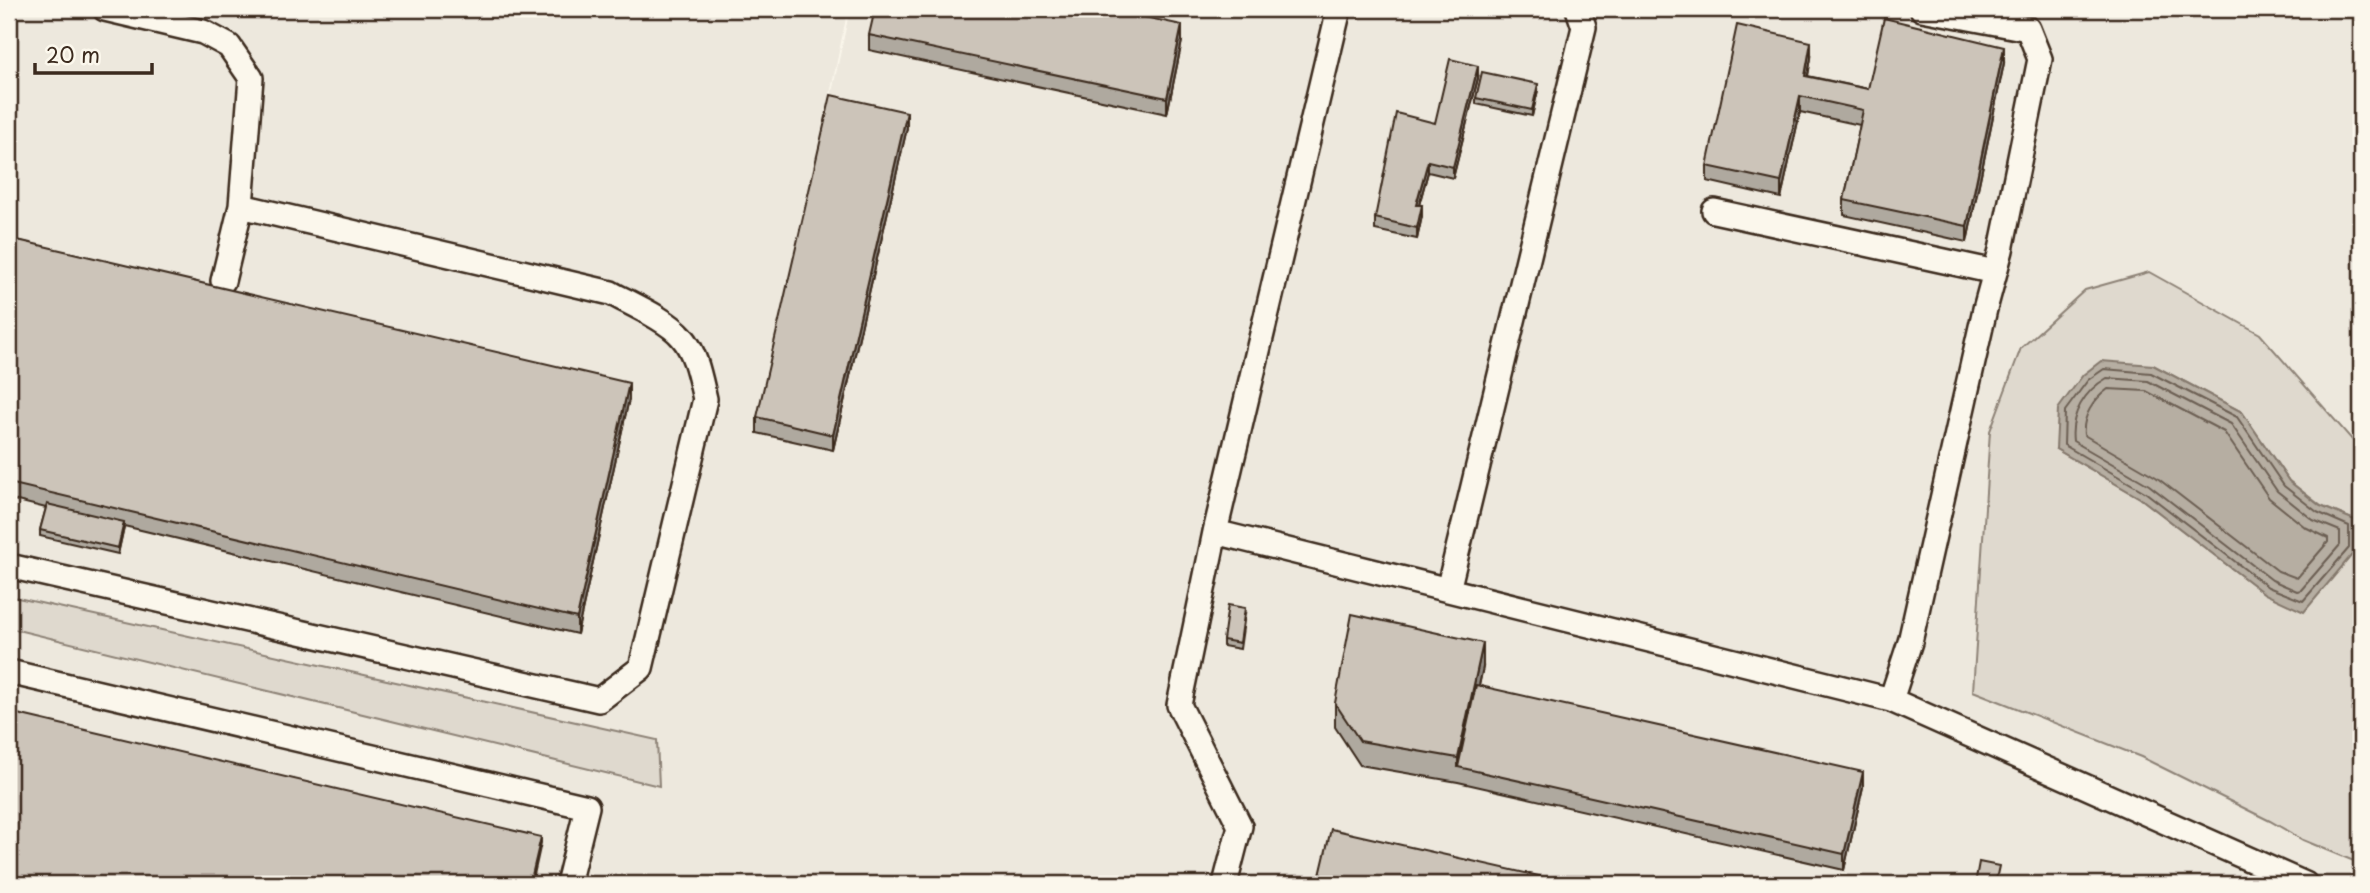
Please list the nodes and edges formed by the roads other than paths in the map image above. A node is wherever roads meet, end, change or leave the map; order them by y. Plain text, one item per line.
1 (105, 9) edge
2 (1339, 9) edge
3 (1578, 9) edge
4 (1922, 9) edge
5 (241, 206) junction
6 (1714, 211) dead end
7 (1995, 272) junction
8 (223, 281) dead end
9 (1215, 532) junction
10 (9, 566) edge
11 (1448, 590) junction
12 (9, 672) edge
13 (1891, 700) junction
14 (2296, 882) edge
15 (568, 884) edge
16 (1225, 884) edge

1 - 5 lane
2 - 9 lane
3 - 11 lane
4 - 7 lane
5 - 8 lane
5 - 10 lane
6 - 7 lane
7 - 13 lane
9 - 11 lane
9 - 16 lane
11 - 13 lane
12 - 15 lane
13 - 14 lane

